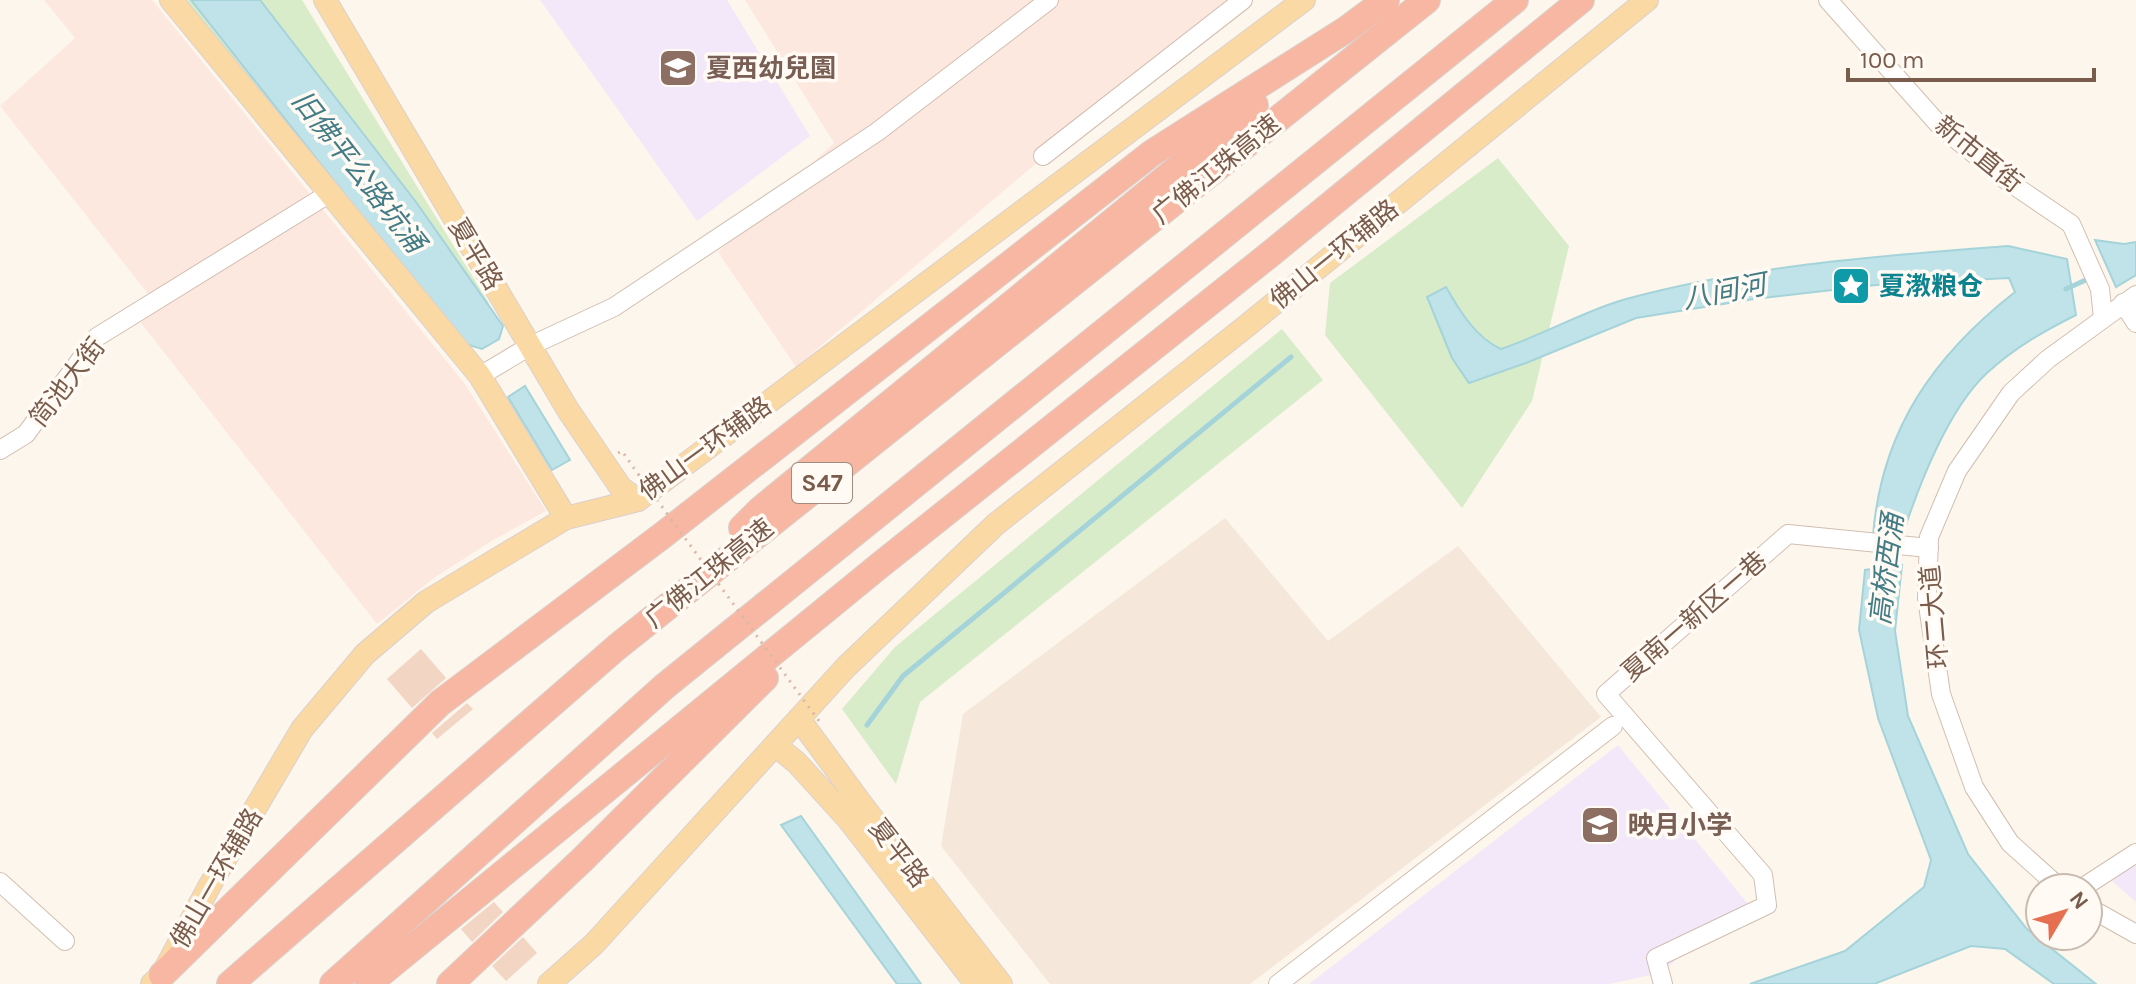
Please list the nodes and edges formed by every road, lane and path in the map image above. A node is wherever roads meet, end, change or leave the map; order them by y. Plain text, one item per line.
1 (171, 0) edge
2 (325, 0) edge
3 (1049, 0) edge
4 (1243, 0) edge
5 (1304, 0) edge
6 (1386, 0) edge
7 (1427, 0) edge
8 (1515, 0) edge
9 (1581, 0) edge
10 (1647, 0) edge
11 (1828, 0) edge
12 (1347, 29) junction
13 (1043, 156) dead end
14 (330, 193) junction
15 (2129, 299) edge
16 (2103, 318) junction
17 (2136, 323) edge
18 (530, 346) junction
19 (480, 376) junction
20 (0, 450) edge
21 (638, 474) dead end
22 (638, 500) junction
23 (566, 518) junction
24 (1929, 548) junction
25 (879, 566) junction
26 (669, 605) junction
27 (799, 719) junction
28 (822, 725) dead end
29 (1613, 726) dead end
30 (775, 745) junction
31 (2136, 853) edge
32 (2042, 872) edge
33 (2104, 874) edge
34 (0, 882) edge
35 (2104, 916) edge
36 (2136, 934) edge
37 (65, 941) dead end
38 (157, 979) edge
39 (230, 984) edge
40 (333, 984) edge
41 (368, 984) edge
42 (450, 984) edge
43 (549, 984) edge
44 (976, 984) edge
45 (1001, 984) edge
46 (1278, 984) edge
47 (1663, 984) edge

1 - 14 main road
2 - 18 main road, 夏平路
3 - 18 street
4 - 13 street
5 - 22 main road, 佛山一环辅路
6 - 12 highway
7 - 26 highway, 广佛江珠高速 / S47
8 - 40 highway, S47
9 - 25 highway
10 - 27 main road, 佛山一环辅路
11 - 16 street, 新市直街
12 - 26 highway
12 - 38 highway
14 - 19 main road
14 - 20 street, 简池大街
15 - 16 street, 环二大道
15 - 17 street
16 - 24 street, 环二大道
18 - 19 street
18 - 22 main road, 夏平路
19 - 23 main road
21 - 28 path, bridge
22 - 23 main road, 佛山一环辅路
23 - 38 main road, 佛山一环辅路
24 - 32 street, 环二大道
24 - 47 street, 夏南一新区一巷
25 - 41 highway
25 - 42 highway
26 - 39 highway, 广佛江珠高速 / S47
27 - 30 main road, 佛山一环辅路
27 - 45 main road, 夏平路
29 - 46 street
30 - 43 main road, 佛山一环辅路
30 - 44 main road, 夏平路
31 - 33 street
34 - 37 street
35 - 36 street

